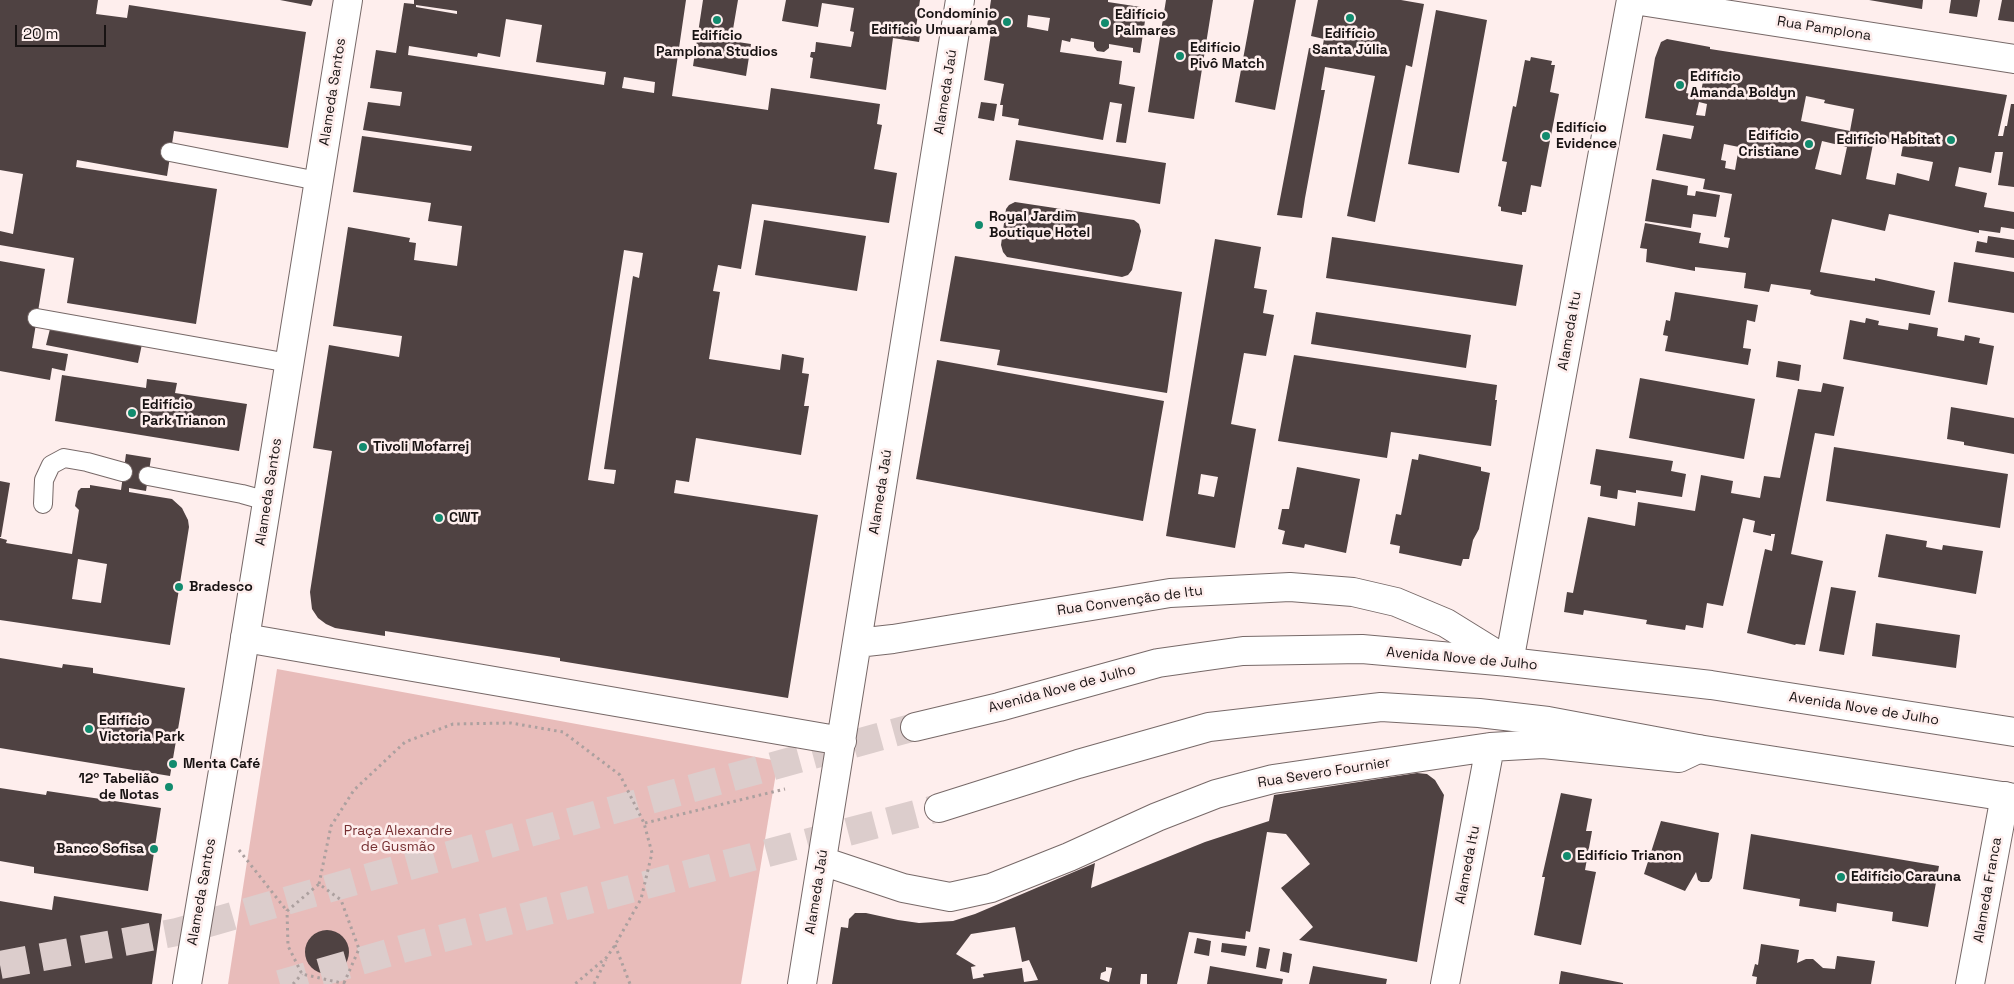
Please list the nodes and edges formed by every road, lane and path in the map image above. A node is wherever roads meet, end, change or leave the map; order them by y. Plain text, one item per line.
1 (348, 0) edge
2 (960, 0) edge
3 (1633, 0) edge
4 (2014, 59) edge
5 (170, 152) dead end
6 (318, 181) junction
7 (37, 318) dead end
8 (290, 363) junction
9 (123, 472) dead end
10 (148, 476) dead end
11 (267, 501) junction
12 (43, 504) dead end
13 (245, 638) junction
14 (857, 643) junction
15 (1509, 662) junction
16 (915, 728) tunnel mouth
17 (2014, 732) edge
18 (842, 742) junction
19 (1490, 747) junction
20 (1698, 749) junction
21 (785, 789) dead end
22 (2009, 797) edge
23 (939, 808) tunnel mouth
24 (644, 823) junction
25 (238, 848) dead end
26 (822, 861) junction
27 (319, 884) junction
28 (287, 911) junction
29 (615, 944) junction
30 (607, 957) junction
31 (302, 974) junction
32 (186, 984) edge
33 (293, 984) edge
34 (345, 984) edge
35 (575, 984) edge
36 (594, 984) edge
37 (630, 984) edge
38 (802, 984) edge
39 (1446, 984) edge
40 (1970, 984) edge

1 - 6 street, Alameda Santos
2 - 14 street, Alameda Jaú
3 - 4 street, Rua Pamplona
3 - 15 street, Alameda Itu
5 - 6 lane
6 - 8 street, Alameda Santos
7 - 8 lane
8 - 11 street, Alameda Santos
9 - 12 lane
10 - 11 lane
11 - 13 street, Alameda Santos
13 - 18 street
13 - 32 street, Alameda Santos
14 - 15 street, Rua Convenção de Itu
14 - 18 street, Alameda Jaú
15 - 16 street, Avenida Nove de Julho
15 - 17 street, Avenida Nove de Julho
18 - 26 street, Alameda Jaú
19 - 20 street, Rua Severo Fournier
19 - 26 street, Rua Severo Fournier
19 - 39 street, Alameda Itu
20 - 22 street
20 - 23 street
21 - 24 path
22 - 40 street, Alameda Franca
24 - 27 path
24 - 29 path
25 - 28 path
26 - 38 street, Alameda Jaú
27 - 28 path
27 - 34 path
28 - 31 path
29 - 30 path
29 - 37 path
30 - 35 path
30 - 36 path
31 - 33 path
31 - 34 path

